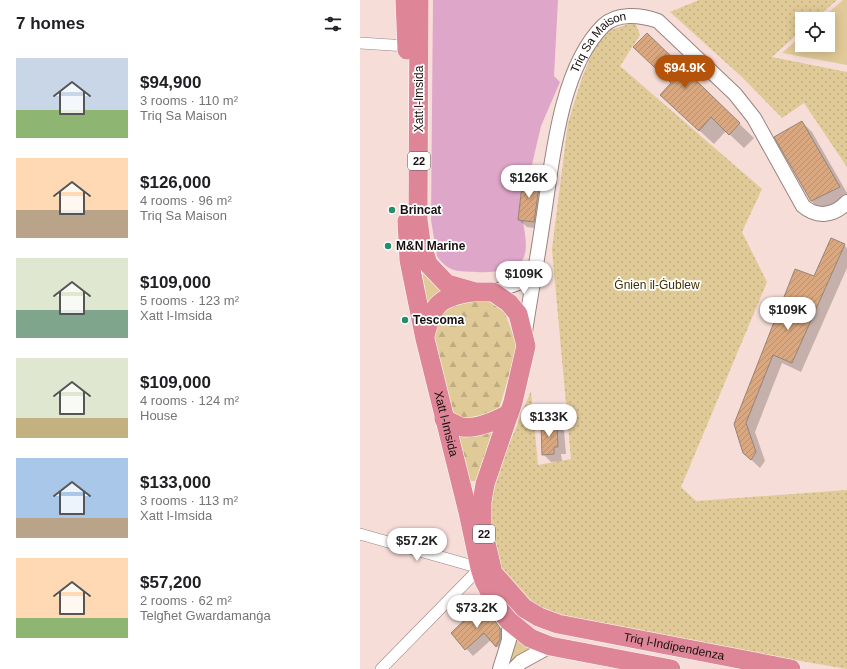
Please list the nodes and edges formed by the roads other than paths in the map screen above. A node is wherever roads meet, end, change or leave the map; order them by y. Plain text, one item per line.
1 (405, 0) edge
2 (419, 0) edge
3 (360, 43) edge
4 (407, 46) junction
5 (847, 202) edge
6 (534, 268) junction
7 (475, 292) junction
8 (493, 292) junction
9 (524, 337) junction
10 (424, 339) junction
11 (508, 414) junction
12 (444, 419) junction
13 (360, 534) edge
14 (480, 568) junction
15 (509, 621) junction
16 (530, 638) joint
17 (550, 646) junction
18 (381, 669) edge
19 (500, 669) edge
20 (514, 669) edge
21 (671, 669) edge
22 (791, 669) edge

1 - 4 highway, Xatt l-Imsida / 22
2 - 7 highway, Xatt l-Imsida / 22
3 - 4 street
4 - 10 highway, Xatt l-Imsida / 22
5 - 6 street, Triq Sa Maison
6 - 8 street
6 - 9 street, Triq Sa Maison
7 - 8 highway, Xatt l-Imsida / 22
7 - 10 highway
8 - 9 highway, 22
9 - 11 highway, 22
10 - 12 highway, Xatt l-Imsida / 22
11 - 12 highway
11 - 22 highway, Triq l-Indipendenza / 22
12 - 14 highway, Xatt l-Imsida / 22
13 - 14 street
14 - 15 highway, Xatt l-Imsida / 22
14 - 18 street
15 - 16 highway, Xatt l-Imsida / 22
15 - 19 street
16 - 17 highway, Triq l-Indipendenza
17 - 20 street
17 - 21 highway, Triq l-Indipendenza

